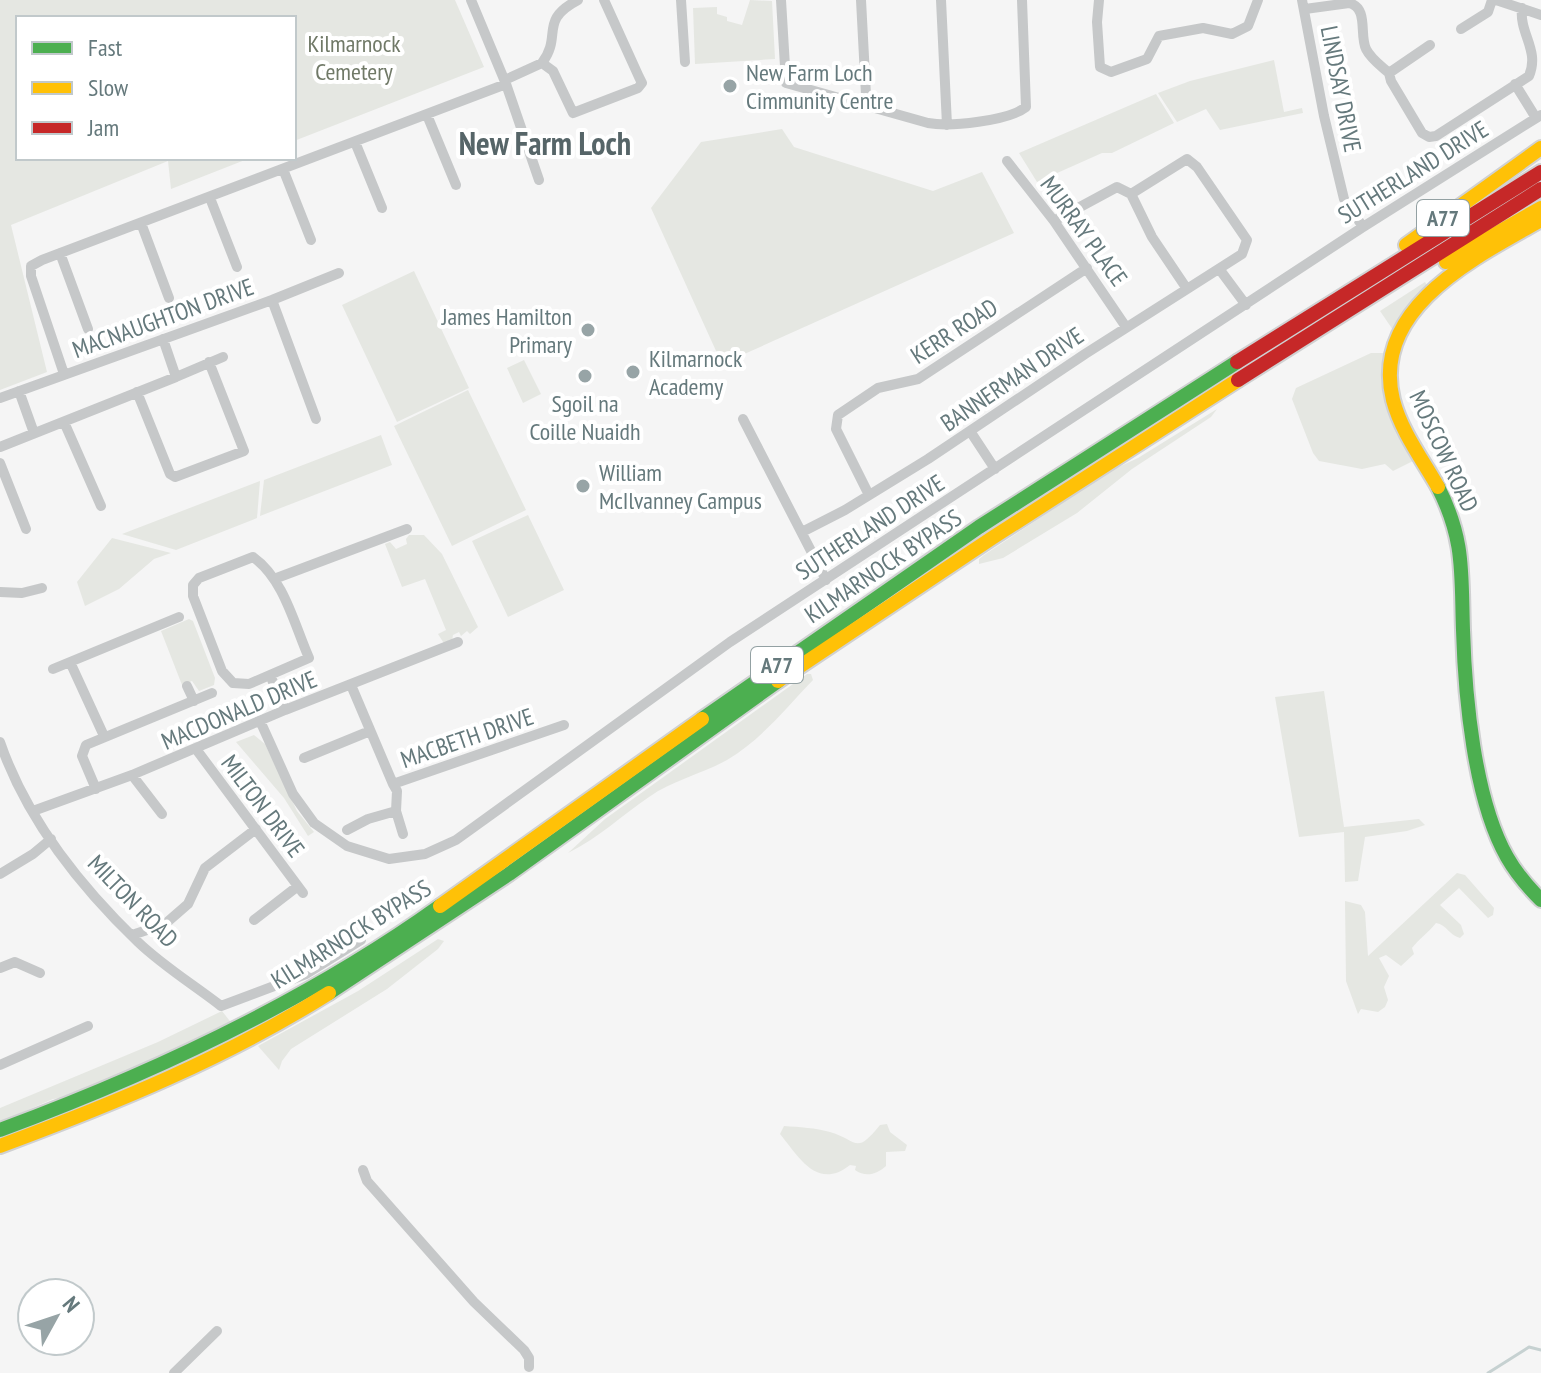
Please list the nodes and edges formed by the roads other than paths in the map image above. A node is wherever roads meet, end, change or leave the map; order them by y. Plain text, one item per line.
1 (471, 0) edge
2 (578, 0) edge
3 (604, 0) edge
4 (681, 0) edge
5 (781, 0) edge
6 (861, 0) edge
7 (941, 0) edge
8 (1022, 0) edge
9 (1099, 0) edge
10 (1258, 0) edge
11 (1494, 0) edge
12 (1349, 1) edge
13 (1304, 4) edge
14 (1522, 8) junction
15 (1541, 15) edge
16 (1461, 29) dead end
17 (1430, 45) dead end
18 (685, 62) dead end
19 (542, 63) junction
20 (1389, 73) junction
21 (505, 82) junction
22 (1515, 84) junction
23 (864, 105) junction
24 (427, 115) junction
25 (1539, 117) edge
26 (947, 125) junction
27 (355, 142) junction
28 (1541, 148) edge
29 (1007, 161) dead end
30 (283, 169) junction
31 (1541, 172) edge
32 (539, 180) dead end
33 (456, 185) dead end
34 (1541, 189) edge
35 (1131, 194) junction
36 (210, 198) junction
37 (382, 208) dead end
38 (1541, 208) edge
39 (1541, 220) edge
40 (1054, 221) junction
41 (141, 223) junction
42 (1363, 227) junction
43 (311, 240) dead end
44 (60, 253) junction
45 (237, 267) dead end
46 (1087, 268) junction
47 (1220, 270) junction
48 (339, 273) dead end
49 (1187, 289) junction
50 (1349, 293) junction
51 (1377, 293) junction
52 (169, 298) dead end
53 (272, 300) junction
54 (1246, 305) junction
55 (1126, 327) junction
56 (88, 329) dead end
57 (163, 339) junction
58 (223, 357) dead end
59 (209, 362) junction
60 (64, 374) junction
61 (176, 377) junction
62 (19, 391) junction
63 (137, 392) junction
64 (0, 398) edge
65 (316, 419) dead end
66 (743, 419) dead end
67 (64, 422) junction
68 (970, 431) junction
69 (34, 433) junction
70 (0, 447) edge
71 (0, 463) edge
72 (995, 469) junction
73 (869, 495) junction
74 (101, 506) dead end
75 (26, 529) dead end
76 (407, 529) dead end
77 (802, 532) junction
78 (274, 579) junction
79 (826, 580) junction
80 (42, 588) dead end
81 (0, 592) edge
82 (156, 611) dead end
83 (179, 617) dead end
84 (162, 624) junction
85 (458, 642) dead end
86 (70, 662) junction
87 (53, 669) dead end
88 (270, 675) junction
89 (351, 685) junction
90 (187, 686) dead end
91 (212, 693) dead end
92 (194, 701) junction
93 (285, 710) junction
94 (261, 723) junction
95 (564, 725) dead end
96 (370, 731) junction
97 (104, 736) junction
98 (1, 748) edge
99 (196, 749) junction
100 (304, 758) dead end
101 (132, 775) junction
102 (393, 784) junction
103 (96, 789) junction
104 (33, 811) junction
105 (396, 811) junction
106 (162, 814) dead end
107 (256, 829) junction
108 (347, 830) dead end
109 (403, 834) dead end
110 (51, 839) junction
111 (0, 874) edge
112 (1541, 900) edge
113 (254, 920) dead end
114 (132, 935) junction
115 (361, 940) dead end
116 (0, 968) edge
117 (40, 973) dead end
118 (88, 1026) dead end
119 (0, 1065) edge
120 (0, 1130) edge
121 (0, 1146) edge
122 (363, 1170) dead end
123 (217, 1331) dead end
124 (531, 1371) edge
125 (174, 1373) edge

1 - 21 street
2 - 19 street
3 - 19 street
4 - 18 street
5 - 23 street
6 - 23 street
7 - 26 street
8 - 26 street
9 - 10 street
11 - 14 street
11 - 16 street
12 - 13 street
12 - 20 street
13 - 42 street, LINDSAY DRIVE
14 - 15 street
14 - 22 street
17 - 20 street
19 - 21 street
20 - 22 street
21 - 24 street
21 - 32 street
22 - 25 street
23 - 26 street
24 - 27 street
24 - 33 street
25 - 42 street, SUTHERLAND DRIVE
27 - 30 street
27 - 37 street
28 - 50 main road, A77
29 - 40 street, MURRAY PLACE
30 - 36 street
30 - 43 street
31 - 50 main road, KILMARNOCK BYPASS / A77
34 - 51 main road, KILMARNOCK BYPASS / A77
35 - 40 street
35 - 47 street, BANNERMAN DRIVE
35 - 49 street
36 - 41 street
36 - 45 street
38 - 51 main road, A77
39 - 112 main road, MOSCOW ROAD
40 - 46 street, MURRAY PLACE
41 - 44 street
41 - 52 street
42 - 54 street, SUTHERLAND DRIVE
44 - 56 street
44 - 60 street
46 - 55 street, MURRAY PLACE
46 - 73 street, KERR ROAD
47 - 49 street, BANNERMAN DRIVE
47 - 54 street
48 - 53 street, MACNAUGHTON DRIVE
49 - 55 street, BANNERMAN DRIVE
50 - 120 main road, KILMARNOCK BYPASS / A77
51 - 121 main road, KILMARNOCK BYPASS / A77
53 - 57 street, MACNAUGHTON DRIVE
53 - 65 street
54 - 72 street, SUTHERLAND DRIVE
55 - 68 street, BANNERMAN DRIVE
57 - 60 street, MACNAUGHTON DRIVE
57 - 61 street
58 - 59 street
59 - 61 street
59 - 63 street
60 - 62 street, MACNAUGHTON DRIVE
61 - 63 street
62 - 64 street, MACNAUGHTON DRIVE
62 - 69 street
63 - 67 street
66 - 77 street
67 - 69 street
67 - 74 street
68 - 72 street
68 - 73 street, BANNERMAN DRIVE
69 - 70 street
71 - 75 street
72 - 79 street, SUTHERLAND DRIVE
73 - 77 street, BANNERMAN DRIVE
76 - 78 street
77 - 79 street
78 - 88 street
78 - 88 street
79 - 94 street, SUTHERLAND DRIVE
80 - 81 street
82 - 84 street
83 - 84 street
84 - 86 street
85 - 89 street, MACDONALD DRIVE
86 - 87 street
86 - 97 street
88 - 93 street
89 - 93 street, MACDONALD DRIVE
89 - 96 street, MACBETH DRIVE
90 - 92 street
91 - 92 street
92 - 97 street
93 - 94 street, MACDONALD DRIVE
94 - 99 street, MACDONALD DRIVE
95 - 102 street, MACBETH DRIVE
96 - 100 street
96 - 102 street, MACBETH DRIVE
97 - 103 street
98 - 104 street, MILTON ROAD
99 - 101 street, MACDONALD DRIVE
99 - 107 street, MILTON DRIVE
101 - 103 street, MACDONALD DRIVE
101 - 106 street
102 - 105 street
103 - 104 street, MACDONALD DRIVE
104 - 110 street, MILTON ROAD
105 - 108 street
105 - 109 street
107 - 113 street, MILTON DRIVE
107 - 114 street
110 - 111 street
110 - 114 street, MILTON ROAD
114 - 115 street, MILTON ROAD
116 - 117 street
118 - 119 street
122 - 124 street
123 - 125 street

